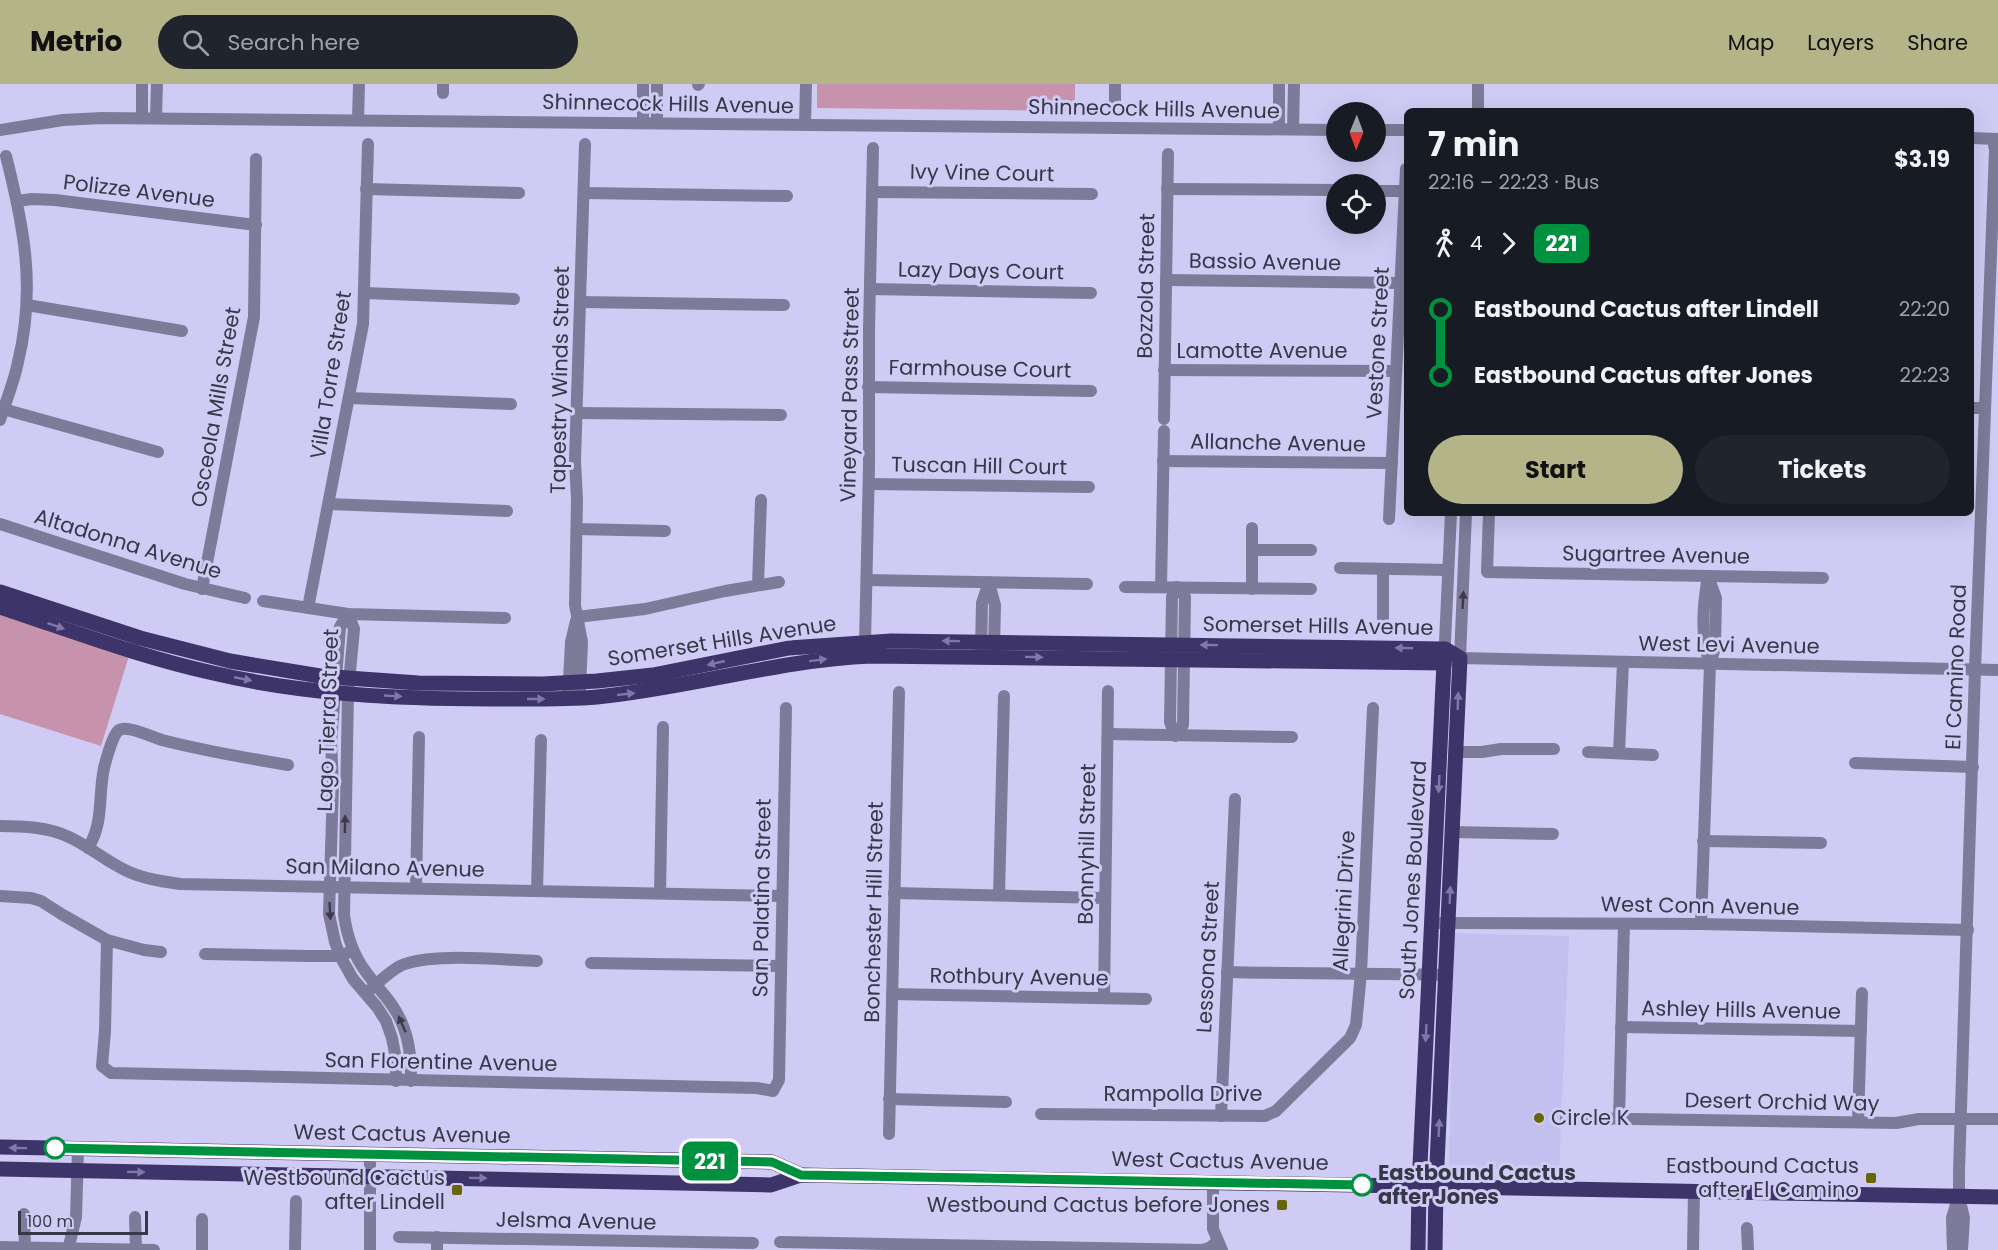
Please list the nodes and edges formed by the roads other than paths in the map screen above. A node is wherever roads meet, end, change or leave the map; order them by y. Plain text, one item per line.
1 (142, 84) edge
2 (157, 84) edge
3 (358, 84) edge
4 (643, 84) edge
5 (657, 84) edge
6 (806, 84) edge
7 (1115, 84) edge
8 (1279, 84) edge
9 (1294, 84) edge
10 (1478, 84) edge
11 (1115, 101) dead end
12 (1478, 108) edge
13 (142, 118) junction
14 (156, 118) junction
15 (358, 120) junction
16 (643, 123) junction
17 (657, 123) junction
18 (805, 125) junction
19 (1279, 129) junction
20 (1293, 129) junction
21 (0, 130) edge
22 (1326, 130) edge
23 (1386, 130) edge
24 (1404, 130) edge
25 (1974, 138) edge
26 (1996, 139) edge
27 (368, 144) dead end
28 (585, 144) dead end
29 (873, 148) dead end
30 (1168, 154) dead end
31 (6, 156) dead end
32 (256, 159) dead end
33 (366, 189) junction
34 (1167, 189) junction
35 (1326, 190) edge
36 (1386, 191) edge
37 (1404, 191) edge
38 (872, 192) junction
39 (519, 193) dead end
40 (584, 193) junction
41 (1092, 194) dead end
42 (787, 196) dead end
43 (17, 201) junction
44 (1404, 214) edge
45 (256, 225) junction
46 (1166, 280) junction
47 (1401, 283) junction
48 (870, 289) junction
49 (1091, 292) dead end
50 (365, 293) junction
51 (514, 299) dead end
52 (580, 302) junction
53 (27, 304) junction
54 (784, 305) dead end
55 (182, 331) dead end
56 (1164, 370) junction
57 (1396, 371) junction
58 (868, 387) junction
59 (1091, 391) dead end
60 (349, 398) junction
61 (512, 404) dead end
62 (1974, 408) edge
63 (1985, 408) junction
64 (577, 413) junction
65 (2, 414) edge
66 (781, 415) dead end
67 (158, 452) dead end
68 (1163, 461) junction
69 (1392, 463) junction
70 (869, 484) junction
71 (1089, 487) dead end
72 (761, 500) dead end
73 (329, 504) junction
74 (507, 511) dead end
75 (1451, 516) edge
76 (1466, 516) edge
77 (1489, 516) edge
78 (1389, 519) dead end
79 (0, 525) edge
80 (1252, 528) dead end
81 (577, 529) junction
82 (665, 531) dead end
83 (1252, 550) junction
84 (1311, 550) dead end
85 (1340, 568) dead end
86 (1383, 568) junction
87 (1448, 570) junction
88 (1708, 576) junction
89 (1823, 578) dead end
90 (867, 580) junction
91 (779, 582) dead end
92 (989, 582) junction
93 (1086, 584) dead end
94 (758, 585) junction
95 (1125, 587) dead end
96 (1161, 587) junction
97 (1177, 587) junction
98 (202, 589) junction
99 (1252, 589) junction
100 (1311, 590) dead end
101 (0, 592) edge
102 (245, 598) dead end
103 (263, 601) dead end
104 (0, 607) edge
105 (308, 608) junction
106 (348, 614) junction
107 (577, 617) junction
108 (505, 618) dead end
109 (1383, 621) dead end
110 (865, 642) junction
111 (988, 649) junction
112 (1178, 652) junction
113 (1444, 656) junction
114 (1460, 658) junction
115 (1623, 662) junction
116 (1710, 664) junction
117 (1975, 670) junction
118 (1998, 670) edge
119 (574, 682) junction
120 (342, 685) junction
121 (1108, 691) dead end
122 (899, 692) dead end
123 (1004, 696) dead end
124 (574, 698) junction
125 (786, 708) dead end
126 (1372, 708) dead end
127 (663, 726) dead end
128 (1108, 734) junction
129 (1175, 736) junction
130 (419, 737) dead end
131 (1292, 738) dead end
132 (541, 740) dead end
133 (1554, 749) dead end
134 (1456, 752) junction
135 (1588, 752) dead end
136 (1619, 753) junction
137 (1653, 755) dead end
138 (1855, 763) dead end
139 (288, 765) dead end
140 (1973, 767) junction
141 (1235, 799) dead end
142 (0, 826) edge
143 (1452, 832) junction
144 (1553, 834) dead end
145 (1703, 841) junction
146 (1821, 843) dead end
147 (88, 848) junction
148 (330, 887) junction
149 (343, 887) junction
150 (416, 888) junction
151 (537, 891) junction
152 (660, 893) junction
153 (894, 893) junction
154 (999, 895) junction
155 (0, 896) edge
156 (782, 896) junction
157 (1105, 897) junction
158 (1432, 923) junction
159 (1449, 923) junction
160 (1624, 924) junction
161 (1701, 924) junction
162 (1968, 930) junction
163 (107, 940) junction
164 (353, 950) junction
165 (161, 952) dead end
166 (205, 954) dead end
167 (340, 956) junction
168 (537, 961) dead end
169 (591, 963) dead end
170 (780, 966) junction
171 (1227, 972) junction
172 (1361, 973) junction
173 (1429, 974) junction
174 (1446, 975) junction
175 (376, 985) junction
176 (1862, 993) dead end
177 (365, 994) junction
178 (892, 994) junction
179 (1104, 999) junction
180 (1146, 999) dead end
181 (1621, 1027) junction
182 (1861, 1031) junction
183 (1310, 1078) joint
184 (396, 1081) junction
185 (411, 1081) junction
186 (776, 1088) joint
187 (890, 1099) junction
188 (1006, 1102) dead end
189 (1041, 1114) dead end
190 (1221, 1116) junction
191 (1566, 1118) dead end
192 (1619, 1118) junction
193 (1961, 1118) junction
194 (1998, 1119) edge
195 (1858, 1122) junction
196 (889, 1134) dead end
197 (0, 1147) edge
198 (78, 1149) junction
199 (370, 1154) junction
200 (0, 1170) edge
201 (78, 1171) junction
202 (801, 1175) junction
203 (370, 1176) junction
204 (1213, 1182) junction
205 (1419, 1186) junction
206 (1436, 1186) junction
207 (1694, 1191) junction
208 (1959, 1197) junction
209 (1998, 1197) edge
210 (296, 1201) dead end
211 (24, 1214) dead end
212 (135, 1217) dead end
213 (202, 1219) dead end
214 (1748, 1228) dead end
215 (399, 1237) dead end
216 (780, 1242) dead end
217 (753, 1243) dead end
218 (437, 1244) edge
219 (721, 1246) edge
220 (811, 1246) edge
221 (1219, 1246) edge
222 (0, 1247) edge
223 (25, 1247) junction
224 (894, 1247) edge
225 (68, 1249) edge
226 (112, 1250) edge
227 (136, 1250) edge
228 (154, 1250) edge
229 (202, 1250) edge
230 (295, 1250) edge
231 (370, 1250) edge
232 (1418, 1250) edge
233 (1435, 1250) edge
234 (1694, 1250) edge
235 (1748, 1250) edge
236 (1953, 1250) edge
237 (1962, 1250) edge

1 - 13 street
2 - 14 street
3 - 15 street
4 - 16 street
5 - 17 street
6 - 18 street
7 - 11 street
8 - 19 street
9 - 20 street
10 - 12 street
13 - 14 street, Shinnecock Hills Avenue
13 - 21 street, Shinnecock Hills Avenue
14 - 15 street, Shinnecock Hills Avenue
15 - 16 street, Shinnecock Hills Avenue
16 - 17 street, Shinnecock Hills Avenue
17 - 18 street, Shinnecock Hills Avenue
18 - 19 street, Shinnecock Hills Avenue
19 - 20 street, Shinnecock Hills Avenue
20 - 22 street, Shinnecock Hills Avenue
23 - 24 street
25 - 26 street
26 - 63 street, El Camino Road
27 - 33 street, Villa Torre Street
28 - 40 street, Tapestry Winds Street
29 - 38 street, Vineyard Pass Street
30 - 34 street, Bozzola Street
31 - 43 street
32 - 45 street, Osceola Mills Street
33 - 39 street
33 - 50 street, Villa Torre Street
34 - 35 street
34 - 46 street, Bozzola Street
36 - 37 street
38 - 41 street, Ivy Vine Court
38 - 48 street, Vineyard Pass Street
40 - 42 street
40 - 52 street, Tapestry Winds Street
43 - 45 street, Polizze Avenue
43 - 53 street
44 - 47 street, Vestone Street
45 - 98 street, Osceola Mills Street
46 - 47 street, Bassio Avenue
46 - 56 street, Bozzola Street
47 - 57 street, Vestone Street
48 - 49 street, Lazy Days Court
48 - 58 street, Vineyard Pass Street
50 - 51 street
50 - 60 street, Villa Torre Street
52 - 54 street
52 - 64 street, Tapestry Winds Street
53 - 55 street
53 - 65 street
56 - 57 street, Lamotte Avenue
56 - 68 street, Bozzola Street
57 - 69 street, Vestone Street
58 - 59 street, Farmhouse Court
58 - 70 street, Vineyard Pass Street
60 - 61 street
60 - 73 street, Villa Torre Street
62 - 63 street
63 - 117 street, El Camino Road
64 - 66 street
64 - 81 street, Tapestry Winds Street
65 - 67 street
68 - 69 street, Allanche Avenue
68 - 96 street, Bozzola Street
69 - 78 street, Vestone Street
70 - 71 street, Tuscan Hill Court
70 - 90 street, Vineyard Pass Street
72 - 94 street
73 - 74 street
73 - 105 street, Villa Torre Street
75 - 87 street, South Jones Boulevard
114 -> 76 street, South Jones Boulevard
77 - 88 street, Sugartree Avenue
79 - 98 street, Altadonna Avenue
80 - 83 street
81 - 82 street
81 - 107 street, Tapestry Winds Street
83 - 84 street
83 - 99 street
85 - 86 street
86 - 87 street
86 - 109 street
87 - 113 street, South Jones Boulevard
88 - 89 street, Sugartree Avenue
88 - 116 street
90 - 92 street
90 - 110 street, Vineyard Pass Street
91 - 94 street
92 - 93 street
92 - 111 street
94 - 107 street
95 - 96 street
96 - 97 street
97 - 99 street
97 - 112 street
98 - 102 street, Altadonna Avenue
99 - 100 street
101 - 120 main road, Somerset Hills Avenue
103 - 105 street
104 -> 120 main road, Somerset Hills Avenue
105 - 106 street
106 - 108 street
106 - 120 street, Lago Tierra Street
107 - 119 street, Tapestry Winds Street
111 -> 110 main road, Somerset Hills Avenue
110 -> 119 main road, Somerset Hills Avenue
111 - 112 main road, Somerset Hills Avenue
124 -> 111 main road, Somerset Hills Avenue
112 - 113 main road, Somerset Hills Avenue
112 - 129 street
113 - 114 main road, Somerset Hills Avenue
113 -> 158 main road, South Jones Boulevard
114 - 115 street, West Levi Avenue
134 -> 114 main road, South Jones Boulevard
115 - 116 street, West Levi Avenue
115 - 136 street
116 - 117 street, West Levi Avenue
116 - 145 street
117 - 118 street, West Levi Avenue
117 - 140 street, El Camino Road
119 - 120 main road, Somerset Hills Avenue
119 - 124 street, Tapestry Winds Street
120 -> 124 main road, Somerset Hills Avenue
120 - 148 street, Lago Tierra Street
149 -> 120 street, Lago Tierra Street
121 - 128 street, Bonnyhill Street
122 - 153 street, Bonchester Hill Street
123 - 154 street
125 - 156 street, San Palatina Street
126 - 172 street, Allegrini Drive
127 - 152 street
128 - 129 street
128 - 157 street, Bonnyhill Street
129 - 131 street
130 - 150 street
132 - 151 street
133 - 134 street
134 - 143 main road, South Jones Boulevard
135 - 136 street
136 - 137 street
138 - 140 street
139 - 147 street
140 - 162 street, El Camino Road
141 - 171 street, Lessona Street
142 - 147 street, San Milano Avenue
143 - 144 street
159 -> 143 main road, South Jones Boulevard
145 - 146 street
145 - 161 street
147 - 148 street, San Milano Avenue
148 - 149 street, San Milano Avenue
148 -> 167 street, Lago Tierra Street
149 - 150 street, San Milano Avenue
149 - 164 street, Lago Tierra Street
150 - 151 street, San Milano Avenue
151 - 152 street, San Milano Avenue
152 - 156 street, San Milano Avenue
153 - 154 street
153 - 178 street, Bonchester Hill Street
154 - 157 street
155 - 163 street
156 - 170 street, San Palatina Street
157 - 179 street, Bonnyhill Street
158 - 159 street, West Conn Avenue
158 - 173 main road, South Jones Boulevard
159 - 160 street, West Conn Avenue
159 - 174 main road, South Jones Boulevard
160 - 161 street, West Conn Avenue
160 - 181 street
161 - 162 street, West Conn Avenue
162 - 193 street, El Camino Road
163 - 165 street
163 - 184 street, San Florentine Avenue
164 - 167 street
164 - 175 street, Lago Tierra Street
166 - 167 street
167 - 177 street, Lago Tierra Street
168 - 175 street
169 - 170 street
170 - 186 street, San Palatina Street
171 - 172 street
171 - 190 street, Lessona Street
172 - 173 street
172 - 183 street, Allegrini Drive
173 - 174 street
173 -> 205 main road, South Jones Boulevard
206 -> 174 main road, South Jones Boulevard
175 - 177 street
185 -> 175 street, Lago Tierra Street
176 - 182 street
177 - 184 street, Lago Tierra Street
178 - 179 street, Rothbury Avenue
178 - 187 street, Bonchester Hill Street
179 - 180 street, Rothbury Avenue
181 - 182 street, Ashley Hills Avenue
181 - 192 street
182 - 195 street
183 - 190 street, Rampolla Drive
184 - 185 street, San Florentine Avenue
185 - 186 street, San Florentine Avenue
187 - 188 street
187 - 196 street, Bonchester Hill Street
189 - 190 street, Rampolla Drive
191 - 192 street, Desert Orchid Way
192 - 195 street, Desert Orchid Way
193 - 194 street, Desert Orchid Way
193 - 195 street, Desert Orchid Way
193 - 208 street, El Camino Road
198 -> 197 main road, West Cactus Avenue
198 - 199 main road, West Cactus Avenue
198 - 201 street
199 - 202 main road, West Cactus Avenue
199 - 203 street
200 - 201 main road, West Cactus Avenue
201 -> 203 main road, West Cactus Avenue
201 - 225 street
203 -> 202 main road, West Cactus Avenue
202 - 204 main road, West Cactus Avenue
203 - 231 street
204 - 205 main road, West Cactus Avenue
204 - 221 street
205 - 206 main road, West Cactus Avenue
205 - 232 main road, South Jones Boulevard
206 - 207 main road, West Cactus Avenue
206 - 233 main road, South Jones Boulevard
207 - 208 main road, West Cactus Avenue
207 - 234 street
208 - 209 main road, West Cactus Avenue
208 - 236 street, El Camino Road
208 - 237 street, El Camino Road
210 - 230 street
211 - 223 street
212 - 227 street
213 - 229 street
214 - 235 street
215 - 218 street, Jelsma Avenue
216 - 220 street
217 - 219 street, Jelsma Avenue
218 - 219 street, Jelsma Avenue
220 - 224 street
221 - 224 street
222 - 223 street
223 - 225 street
225 - 226 street
226 - 227 street
227 - 228 street

